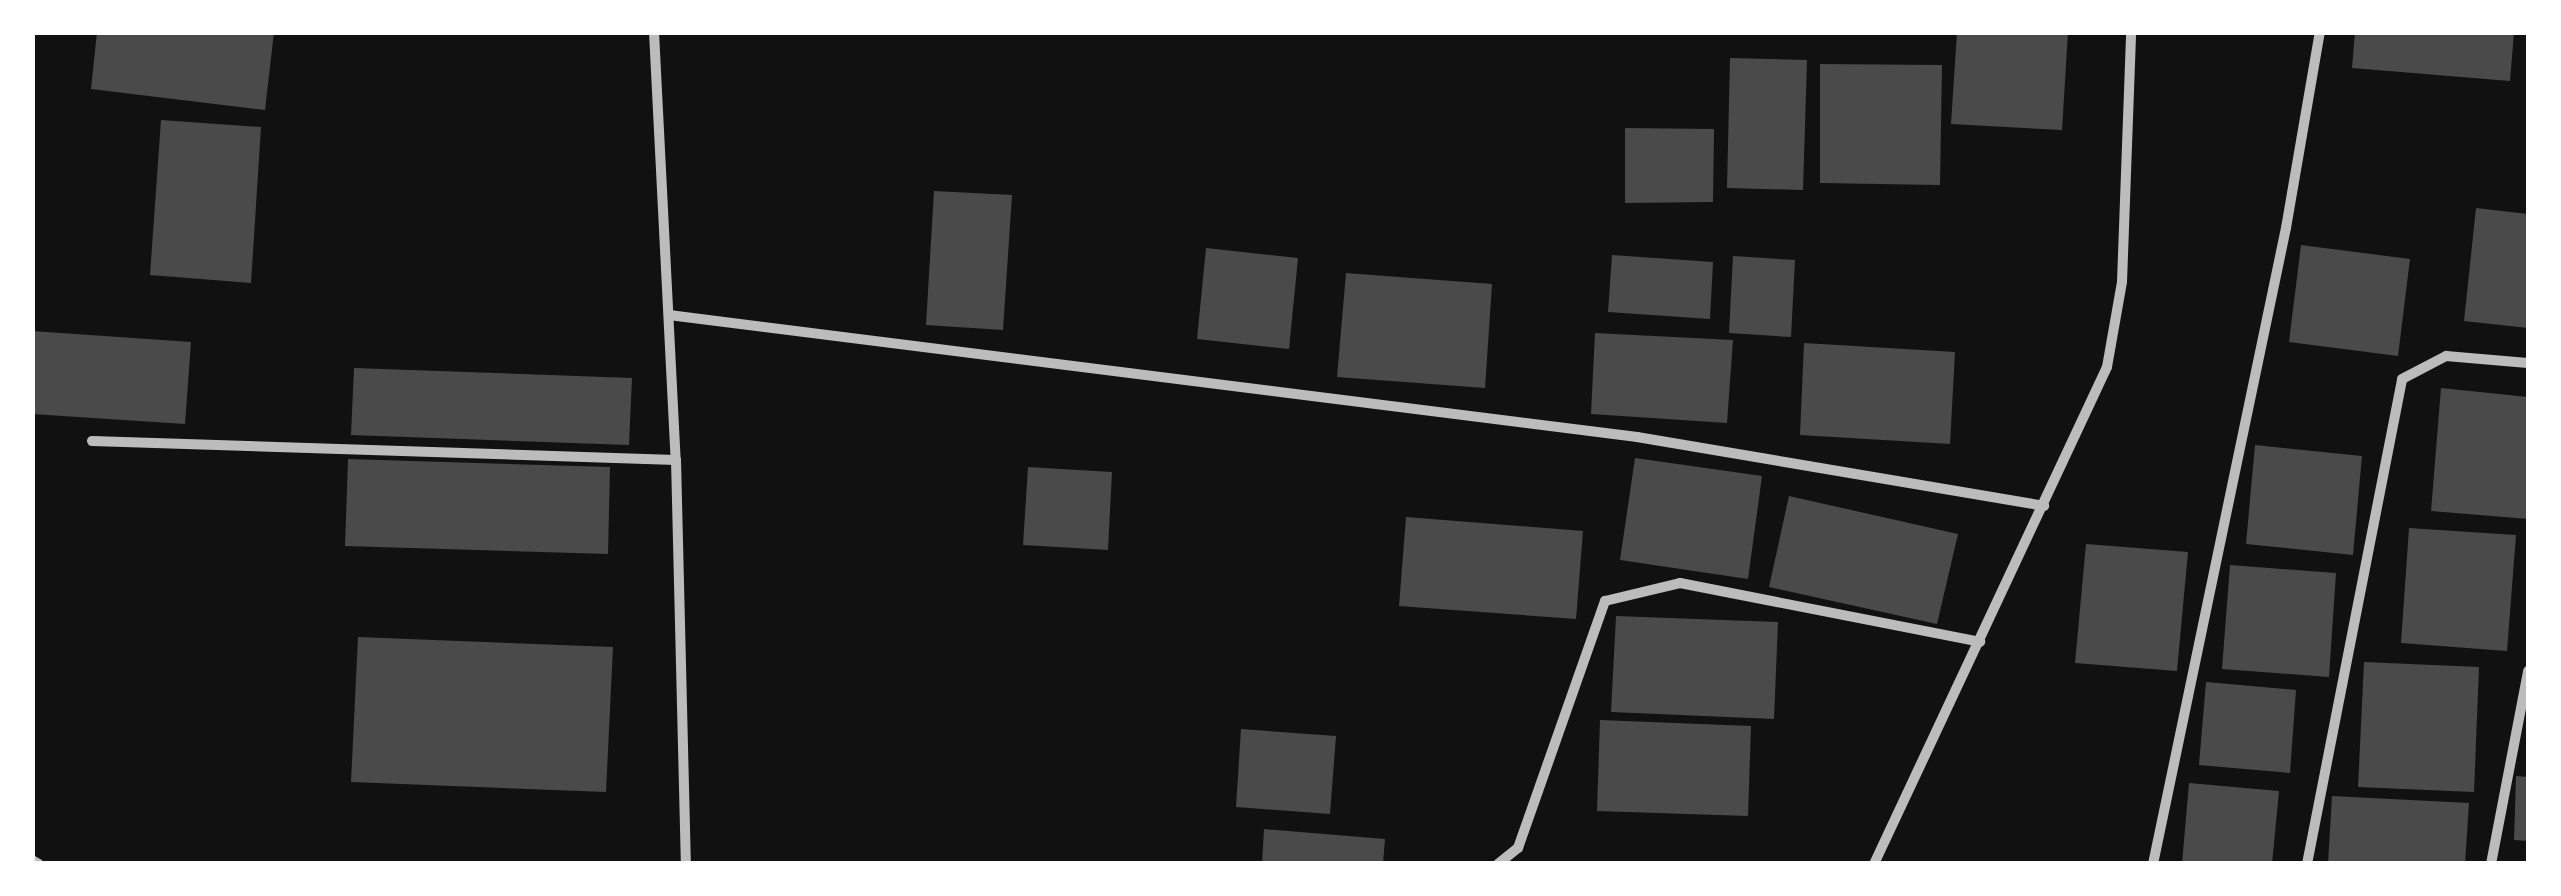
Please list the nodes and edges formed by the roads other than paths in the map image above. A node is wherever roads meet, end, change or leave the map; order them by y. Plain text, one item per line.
1 (654, 32) edge
2 (2130, 32) edge
3 (2320, 32) edge
4 (668, 315) junction
5 (2528, 364) edge
6 (92, 441) dead end
7 (676, 460) junction
8 (2044, 506) junction
9 (1980, 642) junction
10 (2528, 671) edge
11 (686, 864) edge
12 (1498, 864) edge
13 (1874, 864) edge
14 (2154, 864) edge
15 (2307, 864) edge
16 (2491, 864) edge

1 - 4 street
2 - 8 street
3 - 14 street
4 - 7 street
4 - 8 street
5 - 15 street
6 - 7 street
7 - 11 street
8 - 9 street
9 - 12 street
9 - 13 street
10 - 16 street

